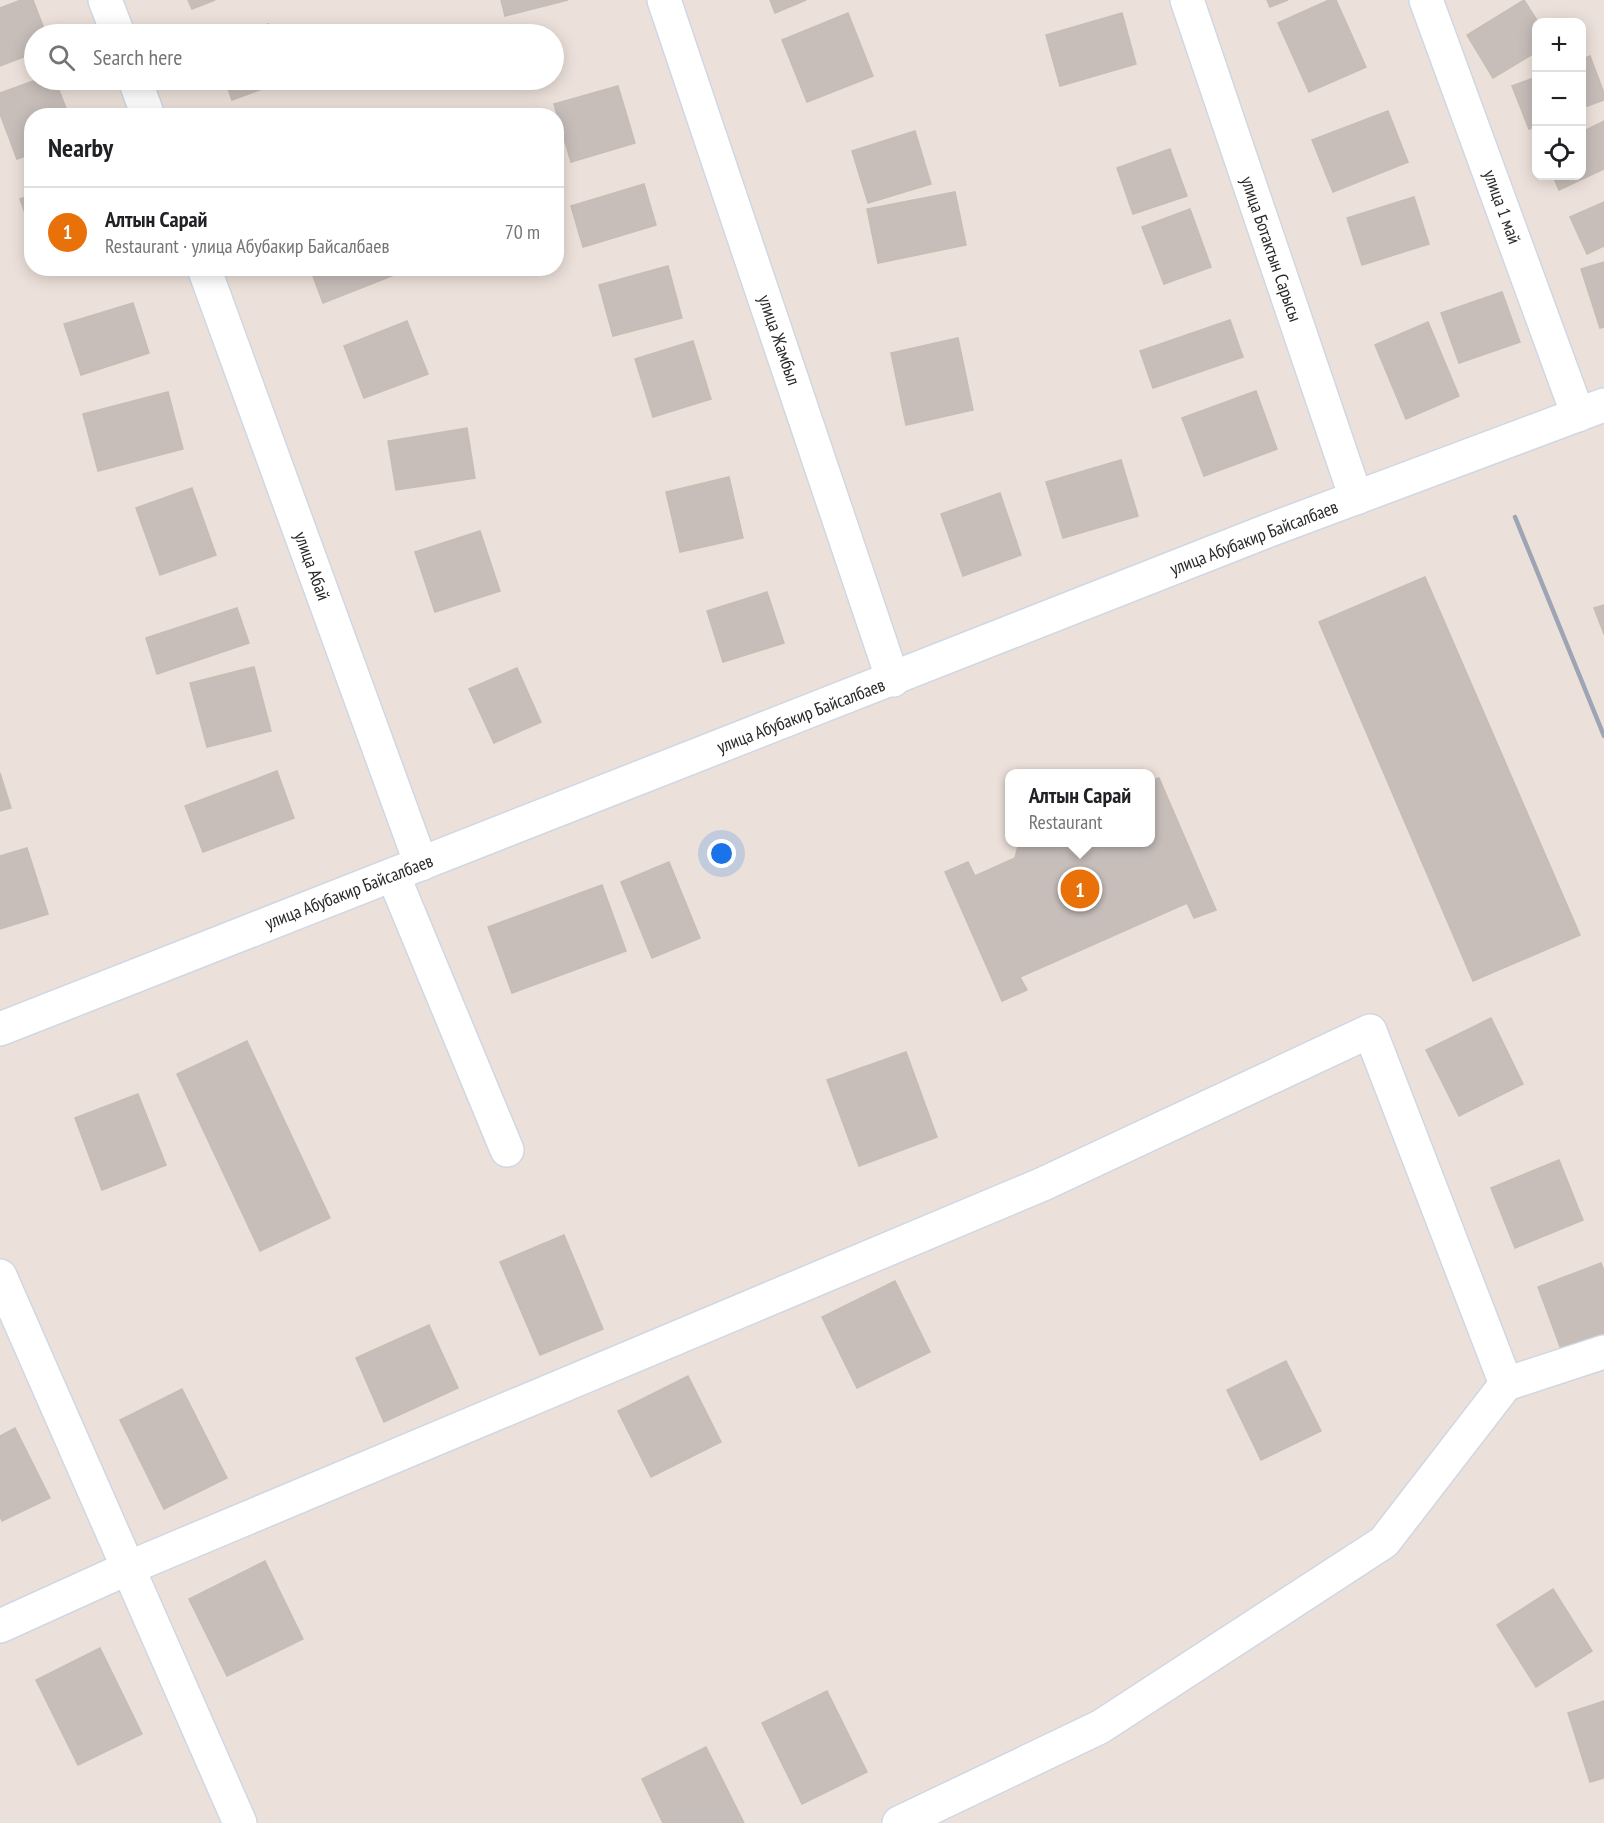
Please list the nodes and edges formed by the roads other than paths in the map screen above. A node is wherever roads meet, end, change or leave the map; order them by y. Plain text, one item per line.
1 (105, 0) edge
2 (664, 0) edge
3 (1187, 0) edge
4 (1426, 0) edge
5 (114, 24) edge
6 (139, 90) edge
7 (145, 108) edge
8 (207, 276) edge
9 (1591, 410) edge
10 (1356, 498) junction
11 (893, 680) junction
12 (407, 870) junction
13 (0, 1029) edge
14 (507, 1150) dead end
15 (0, 1276) edge
16 (1604, 1352) edge
17 (1506, 1384) junction
18 (128, 1568) junction
19 (0, 1626) edge
20 (240, 1823) edge
21 (898, 1823) edge

1 - 5 street
2 - 11 street, улица Жамбыл
3 - 10 street, улица Ботактын Сарысы
4 - 9 street, улица 1 май
6 - 7 street
8 - 12 street, улица Абай
9 - 10 street, улица Абубакир Байсалбаев
10 - 11 street, улица Абубакир Байсалбаев
11 - 12 street, улица Абубакир Байсалбаев
12 - 13 street, улица Абубакир Байсалбаев
12 - 14 street, улица Абай
15 - 18 street
16 - 17 street
17 - 18 street
17 - 21 street
18 - 19 street
18 - 20 street

